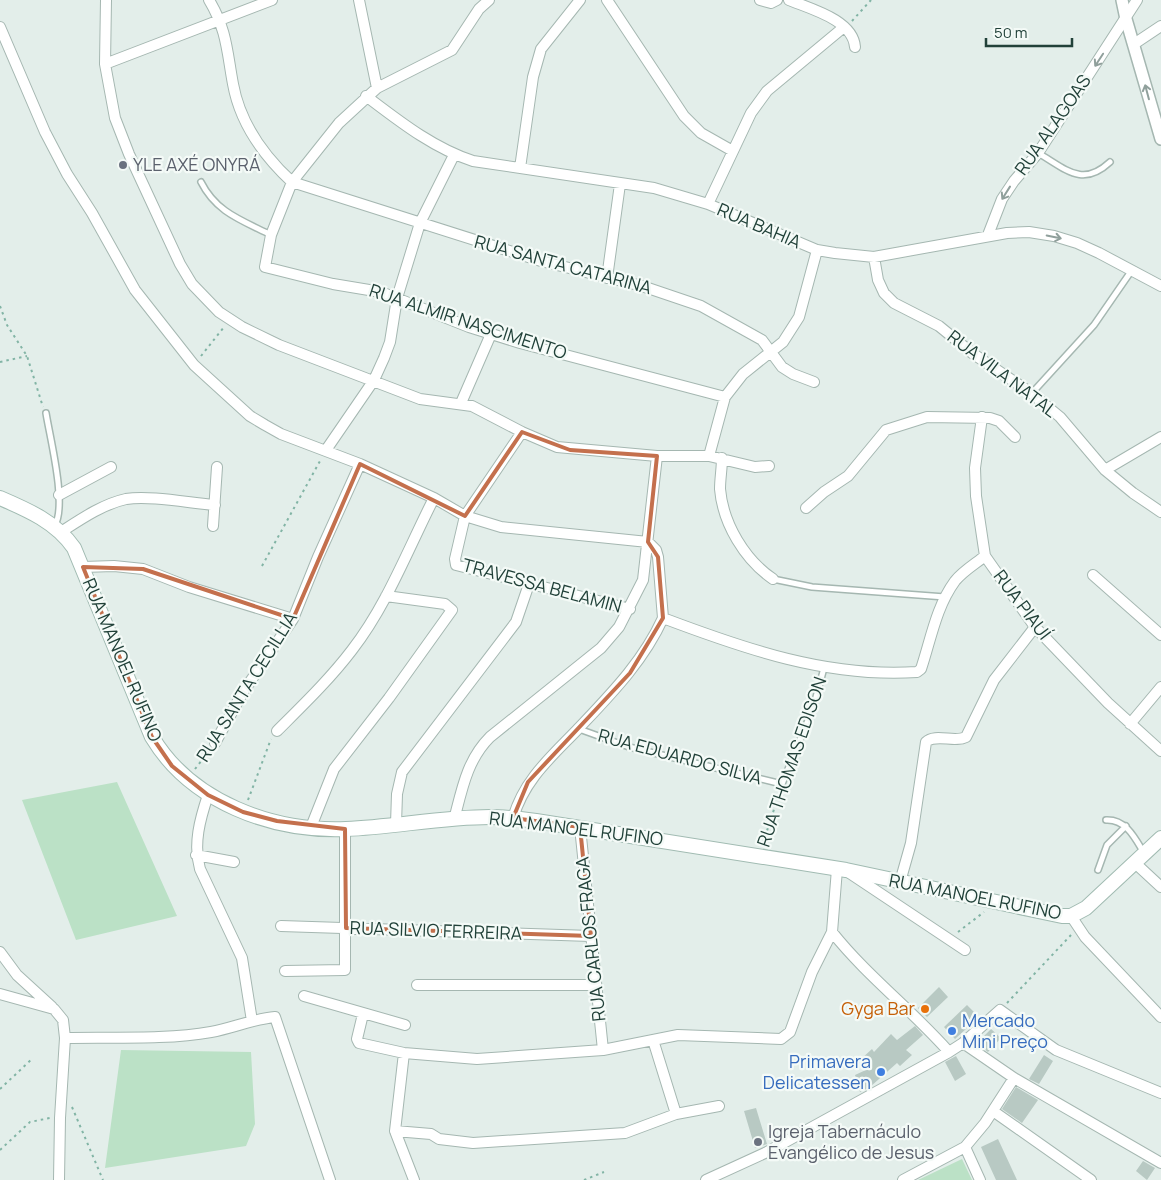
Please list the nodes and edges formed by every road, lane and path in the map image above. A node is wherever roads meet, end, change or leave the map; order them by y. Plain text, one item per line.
1 (106, 0) edge
2 (209, 0) edge
3 (272, 0) edge
4 (359, 0) edge
5 (489, 0) edge
6 (580, 0) edge
7 (607, 0) edge
8 (760, 0) edge
9 (777, 0) edge
10 (788, 0) edge
11 (871, 0) edge
12 (1122, 0) edge
13 (1137, 0) edge
14 (220, 19) junction
15 (1126, 19) junction
16 (1161, 26) edge
17 (0, 27) edge
18 (844, 27) junction
19 (1134, 44) junction
20 (856, 47) dead end
21 (105, 64) junction
22 (377, 88) junction
23 (366, 96) junction
24 (1160, 132) edge
25 (732, 150) junction
26 (1038, 153) junction
27 (454, 155) junction
28 (1110, 162) dead end
29 (520, 168) junction
30 (201, 182) dead end
31 (292, 182) junction
32 (620, 184) junction
33 (708, 204) junction
34 (420, 223) junction
35 (270, 235) junction
36 (988, 235) junction
37 (817, 250) junction
38 (874, 257) junction
39 (1132, 270) junction
40 (608, 278) junction
41 (1161, 286) edge
42 (397, 298) junction
43 (0, 306) edge
44 (230, 319) junction
45 (490, 334) junction
46 (771, 353) junction
47 (27, 356) junction
48 (0, 362) edge
49 (194, 365) junction
50 (374, 380) junction
51 (814, 382) dead end
52 (1032, 393) junction
53 (725, 397) junction
54 (461, 403) junction
55 (46, 413) joint
56 (982, 417) junction
57 (522, 432) junction
58 (1015, 437) dead end
59 (1161, 437) edge
60 (326, 450) junction
61 (656, 456) junction
62 (709, 456) junction
63 (722, 458) junction
64 (360, 464) junction
65 (769, 466) dead end
66 (111, 467) dead end
67 (217, 467) dead end
68 (1105, 470) junction
69 (59, 495) junction
70 (0, 498) edge
71 (434, 498) junction
72 (215, 505) junction
73 (806, 508) dead end
74 (1161, 512) edge
75 (466, 516) junction
76 (213, 526) dead end
77 (58, 529) junction
78 (648, 542) junction
79 (985, 556) junction
80 (262, 566) dead end
81 (83, 567) junction
82 (1093, 574) dead end
83 (774, 579) joint
84 (529, 584) junction
85 (386, 596) junction
86 (945, 597) junction
87 (630, 609) junction
88 (663, 618) junction
89 (293, 619) junction
90 (1035, 627) junction
91 (1161, 636) edge
92 (824, 668) junction
93 (1161, 687) edge
94 (1130, 724) junction
95 (578, 729) junction
96 (277, 731) joint
97 (215, 743) joint
98 (1161, 751) edge
99 (193, 772) dead end
100 (782, 784) junction
101 (208, 795) junction
102 (243, 812) junction
103 (512, 818) junction
104 (454, 820) junction
105 (1106, 820) dead end
106 (396, 824) junction
107 (1126, 826) junction
108 (311, 827) junction
109 (580, 827) junction
110 (345, 829) junction
111 (1161, 838) edge
112 (196, 855) junction
113 (760, 855) junction
114 (1139, 858) junction
115 (234, 862) dead end
116 (841, 870) junction
117 (1098, 870) dead end
118 (900, 882) junction
119 (1161, 887) edge
120 (994, 903) junction
121 (1074, 922) junction
122 (281, 926) dead end
123 (346, 928) junction
124 (832, 932) junction
125 (591, 936) junction
126 (949, 940) junction
127 (964, 950) dead end
128 (0, 952) edge
129 (285, 971) dead end
130 (417, 985) dead end
131 (596, 985) junction
132 (0, 994) edge
133 (304, 996) dead end
134 (54, 1009) junction
135 (1000, 1010) junction
136 (363, 1014) junction
137 (1161, 1017) edge
138 (252, 1021) junction
139 (405, 1025) dead end
140 (65, 1038) junction
141 (653, 1040) junction
142 (963, 1043) junction
143 (603, 1050) junction
144 (949, 1052) junction
145 (404, 1053) junction
146 (34, 1058) dead end
147 (1014, 1078) junction
148 (62, 1084) junction
149 (0, 1089) edge
150 (1161, 1093) edge
151 (719, 1106) dead end
152 (993, 1111) junction
153 (676, 1114) junction
154 (60, 1118) junction
155 (395, 1131) junction
156 (965, 1147) junction
157 (0, 1150) edge
158 (1161, 1162) edge
159 (604, 1172) dead end
160 (59, 1180) edge
161 (103, 1180) edge
162 (330, 1180) edge
163 (414, 1180) edge
164 (584, 1180) edge
165 (706, 1180) edge
166 (903, 1180) edge
167 (980, 1180) edge
168 (1091, 1180) edge

1 - 21 street
2 - 14 street
3 - 14 street
4 - 22 street
5 - 22 street
6 - 29 street
7 - 25 street
8 - 9 street
10 - 18 street
11 - 18 path
12 - 15 street
13 - 15 street, RUA ALAGOAS
14 - 21 street
14 - 31 street
15 - 19 street
15 -> 26 street, RUA ALAGOAS
16 - 19 street
17 - 49 street
18 - 20 street
18 - 25 street
24 -> 19 street
21 - 44 street
22 - 23 street
23 - 27 street, RUA BAHIA
23 - 31 street
25 - 33 street
26 - 28 lane
26 -> 36 street, RUA ALAGOAS
27 - 29 street, RUA BAHIA
27 - 34 street
29 - 32 street, RUA BAHIA
30 - 35 lane
31 - 34 street, RUA SANTA CATARINA
31 - 35 street
32 - 33 street, RUA BAHIA
32 - 40 street
33 - 37 street, RUA BAHIA
34 - 40 street, RUA SANTA CATARINA
34 - 42 street
35 - 42 street, RUA ALMIR NASCIMENTO
36 - 38 street, RUA BAHIA
36 -> 39 street, RUA BAHIA
37 - 38 street, RUA BAHIA
37 - 46 street
38 - 52 street, RUA VILA NATAL
39 - 41 street, RUA BAHIA
39 - 52 lane
40 - 46 street, RUA SANTA CATARINA
42 - 45 street, RUA ALMIR NASCIMENTO
42 - 50 street
43 - 47 path
44 - 49 path
44 - 50 street
45 - 53 street, RUA ALMIR NASCIMENTO
45 - 54 street
46 - 51 street, RUA SANTA CATARINA
46 - 53 street
47 - 48 path
47 - 55 path
49 - 60 street
50 - 54 street
50 - 60 street
52 - 68 street, RUA VILA NATAL
53 - 62 street
54 - 57 street
55 - 69 lane
56 - 58 street
56 - 73 street
56 - 79 street, RUA PIAUÍ
57 - 61 street
57 - 75 street
59 - 68 street
60 - 64 street
60 - 80 path
61 - 62 street
61 - 78 street
62 - 63 street
63 - 65 street
63 - 83 street
64 - 71 street
64 - 89 street, RUA SANTA CECILLIA
66 - 69 street
67 - 72 street
68 - 74 street, RUA VILA NATAL
69 - 77 lane
70 - 77 main road
71 - 75 street
71 - 85 street
72 - 76 street
72 - 77 street
75 - 78 street
75 - 84 street, TRAVESSA BELAMIN
77 - 81 main road, RUA MANOEL RUFINO
78 - 87 street
78 - 88 street
79 - 86 street
79 - 90 street, RUA PIAUÍ
81 - 89 street
81 - 101 main road, RUA MANOEL RUFINO
82 - 91 street
83 - 86 lane
84 - 87 street, TRAVESSA BELAMIN
84 - 106 street
85 - 96 street
85 - 108 street
86 - 92 street
87 - 104 street
88 - 92 street
88 - 95 street
89 - 97 street, RUA SANTA CECILLIA
90 - 94 street, RUA PIAUÍ
90 - 118 street
92 - 100 lane, RUA THOMAS EDISON
93 - 94 street
94 - 98 street, RUA PIAUÍ
95 - 100 lane, RUA EDUARDO SILVA
95 - 103 street
96 - 102 path
97 - 99 path, RUA SANTA CECILLIA
100 - 113 path, RUA THOMAS EDISON
101 - 102 main road, RUA MANOEL RUFINO
101 - 112 street
102 - 108 main road, RUA MANOEL RUFINO
103 - 104 main road, RUA MANOEL RUFINO
103 - 109 main road, RUA MANOEL RUFINO
104 - 106 main road, RUA MANOEL RUFINO
105 - 107 lane
106 - 110 main road, RUA MANOEL RUFINO
107 - 114 lane
107 - 117 lane
108 - 110 main road, RUA MANOEL RUFINO
109 - 113 main road, RUA MANOEL RUFINO
109 - 125 street, RUA CARLOS FRAGA
110 - 123 street
111 - 114 main road, RUA MANOEL RUFINO
112 - 115 street
112 - 138 street
113 - 116 main road, RUA MANOEL RUFINO
114 - 119 street
114 - 121 main road, RUA MANOEL RUFINO
116 - 118 main road, RUA MANOEL RUFINO
116 - 124 street
116 - 126 street
118 - 120 main road, RUA MANOEL RUFINO
120 - 121 main road, RUA MANOEL RUFINO
120 - 126 path
121 - 135 path
121 - 137 street
122 - 123 street, RUA SILVIO FERREIRA
123 - 125 street, RUA SILVIO FERREIRA
123 - 129 street
124 - 141 street
124 - 144 street
125 - 131 street, RUA CARLOS FRAGA
126 - 127 street
128 - 134 street
130 - 131 street
131 - 143 street, RUA CARLOS FRAGA
132 - 134 street
133 - 136 street
134 - 140 street
135 - 142 street
135 - 150 street
136 - 139 street
136 - 145 street
138 - 140 street
138 - 162 street
140 - 148 street
141 - 143 street
141 - 153 street
142 - 144 street
142 - 147 street
143 - 145 street
144 - 165 street
145 - 155 street
146 - 149 path
147 - 152 street
147 - 158 street
148 - 154 street
148 - 161 path
151 - 153 street
152 - 156 street
152 - 168 street
153 - 155 street
154 - 157 path
154 - 160 street
155 - 163 street
156 - 166 street
156 - 167 street
159 - 164 path

